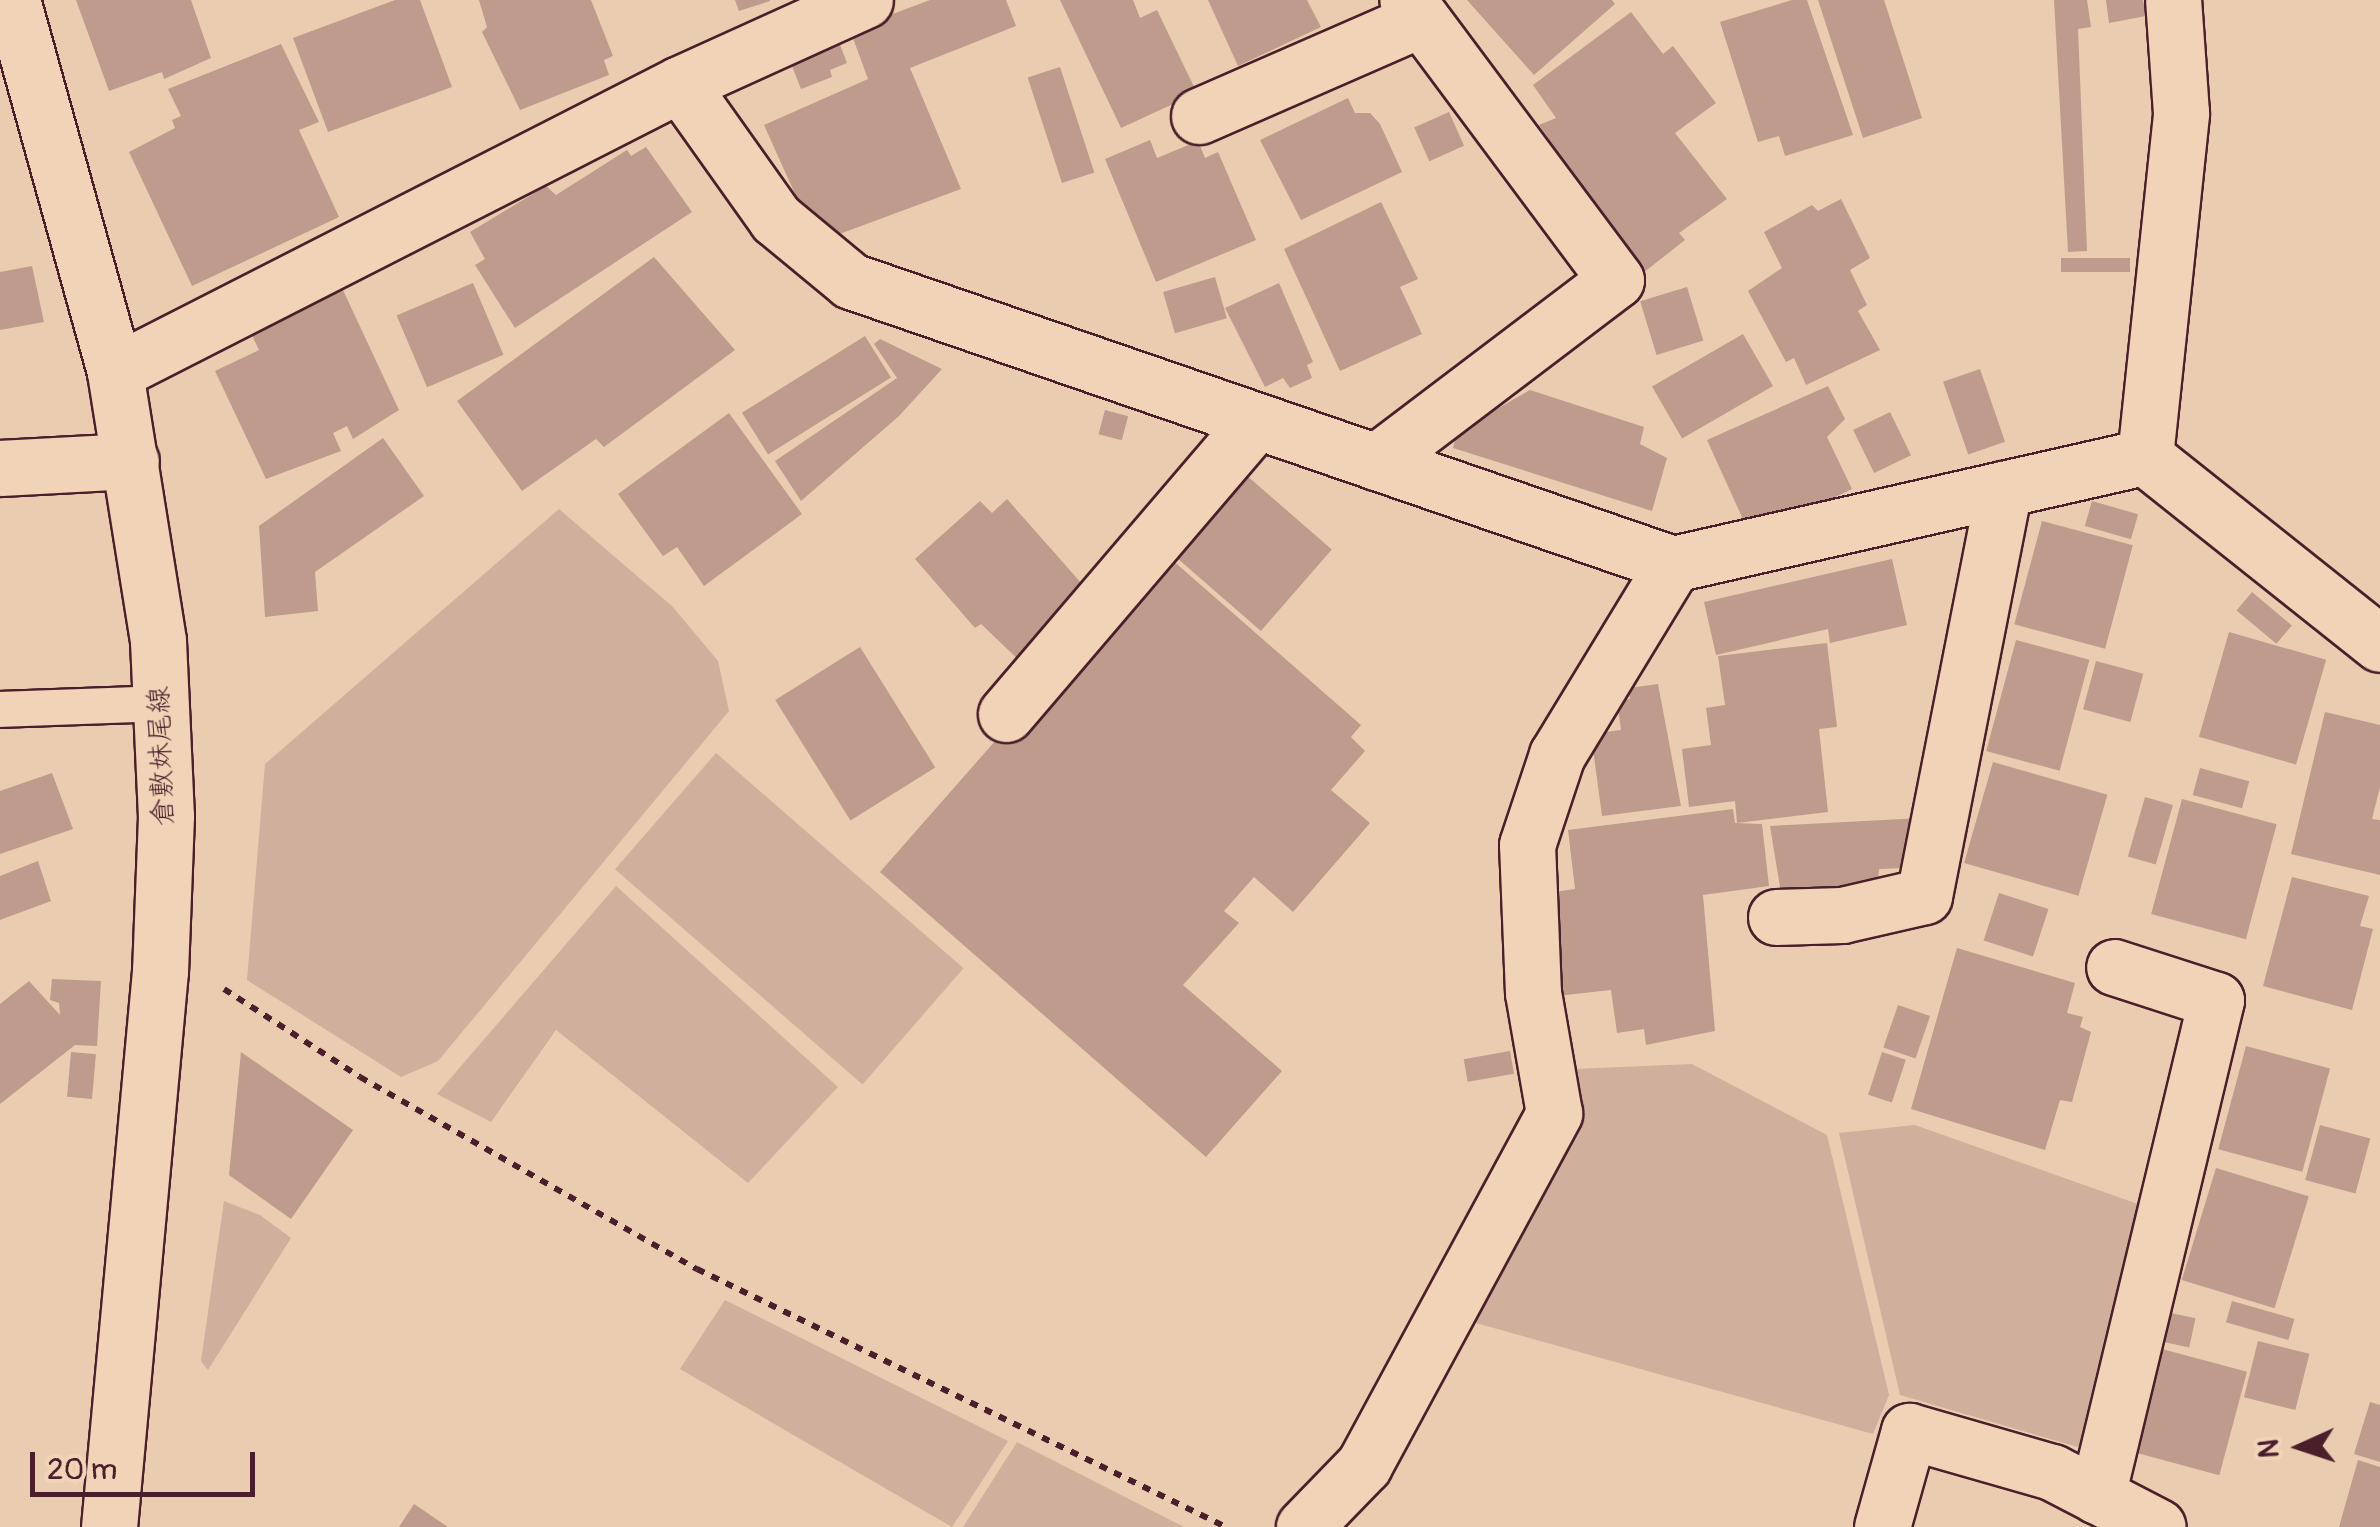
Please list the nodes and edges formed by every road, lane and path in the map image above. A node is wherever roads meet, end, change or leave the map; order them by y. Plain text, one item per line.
1 (12, 0) edge
2 (866, 0) edge
3 (2173, 0) edge
4 (1414, 10) edge
5 (680, 84) junction
6 (1199, 116) dead end
7 (115, 372) junction
8 (1256, 421) junction
9 (2145, 456) junction
10 (131, 460) junction
11 (1376, 462) junction
12 (0, 468) edge
13 (2004, 489) junction
14 (1674, 564) junction
15 (2380, 644) edge
16 (161, 704) junction
17 (0, 709) edge
18 (1006, 714) dead end
19 (1776, 917) dead end
20 (2114, 967) dead end
21 (160, 971) junction
22 (2097, 1496) junction
23 (1322, 1523) edge
24 (109, 1527) edge
25 (1226, 1527) edge
26 (1882, 1527) edge
27 (2158, 1527) edge

1 - 7 street, 倉敷妹尾線
2 - 5 street
3 - 9 street
4 - 6 street
4 - 11 street
5 - 7 street
5 - 8 street
7 - 10 street, 倉敷妹尾線
8 - 11 street
8 - 18 street
9 - 13 street
9 - 15 street
10 - 12 street
10 - 16 street, 倉敷妹尾線
11 - 14 street
13 - 14 street
13 - 19 street
14 - 23 street
16 - 17 lane
16 - 21 street, 倉敷妹尾線
20 - 22 street
21 - 24 street, 倉敷妹尾線
21 - 25 path
22 - 26 street
22 - 27 street

